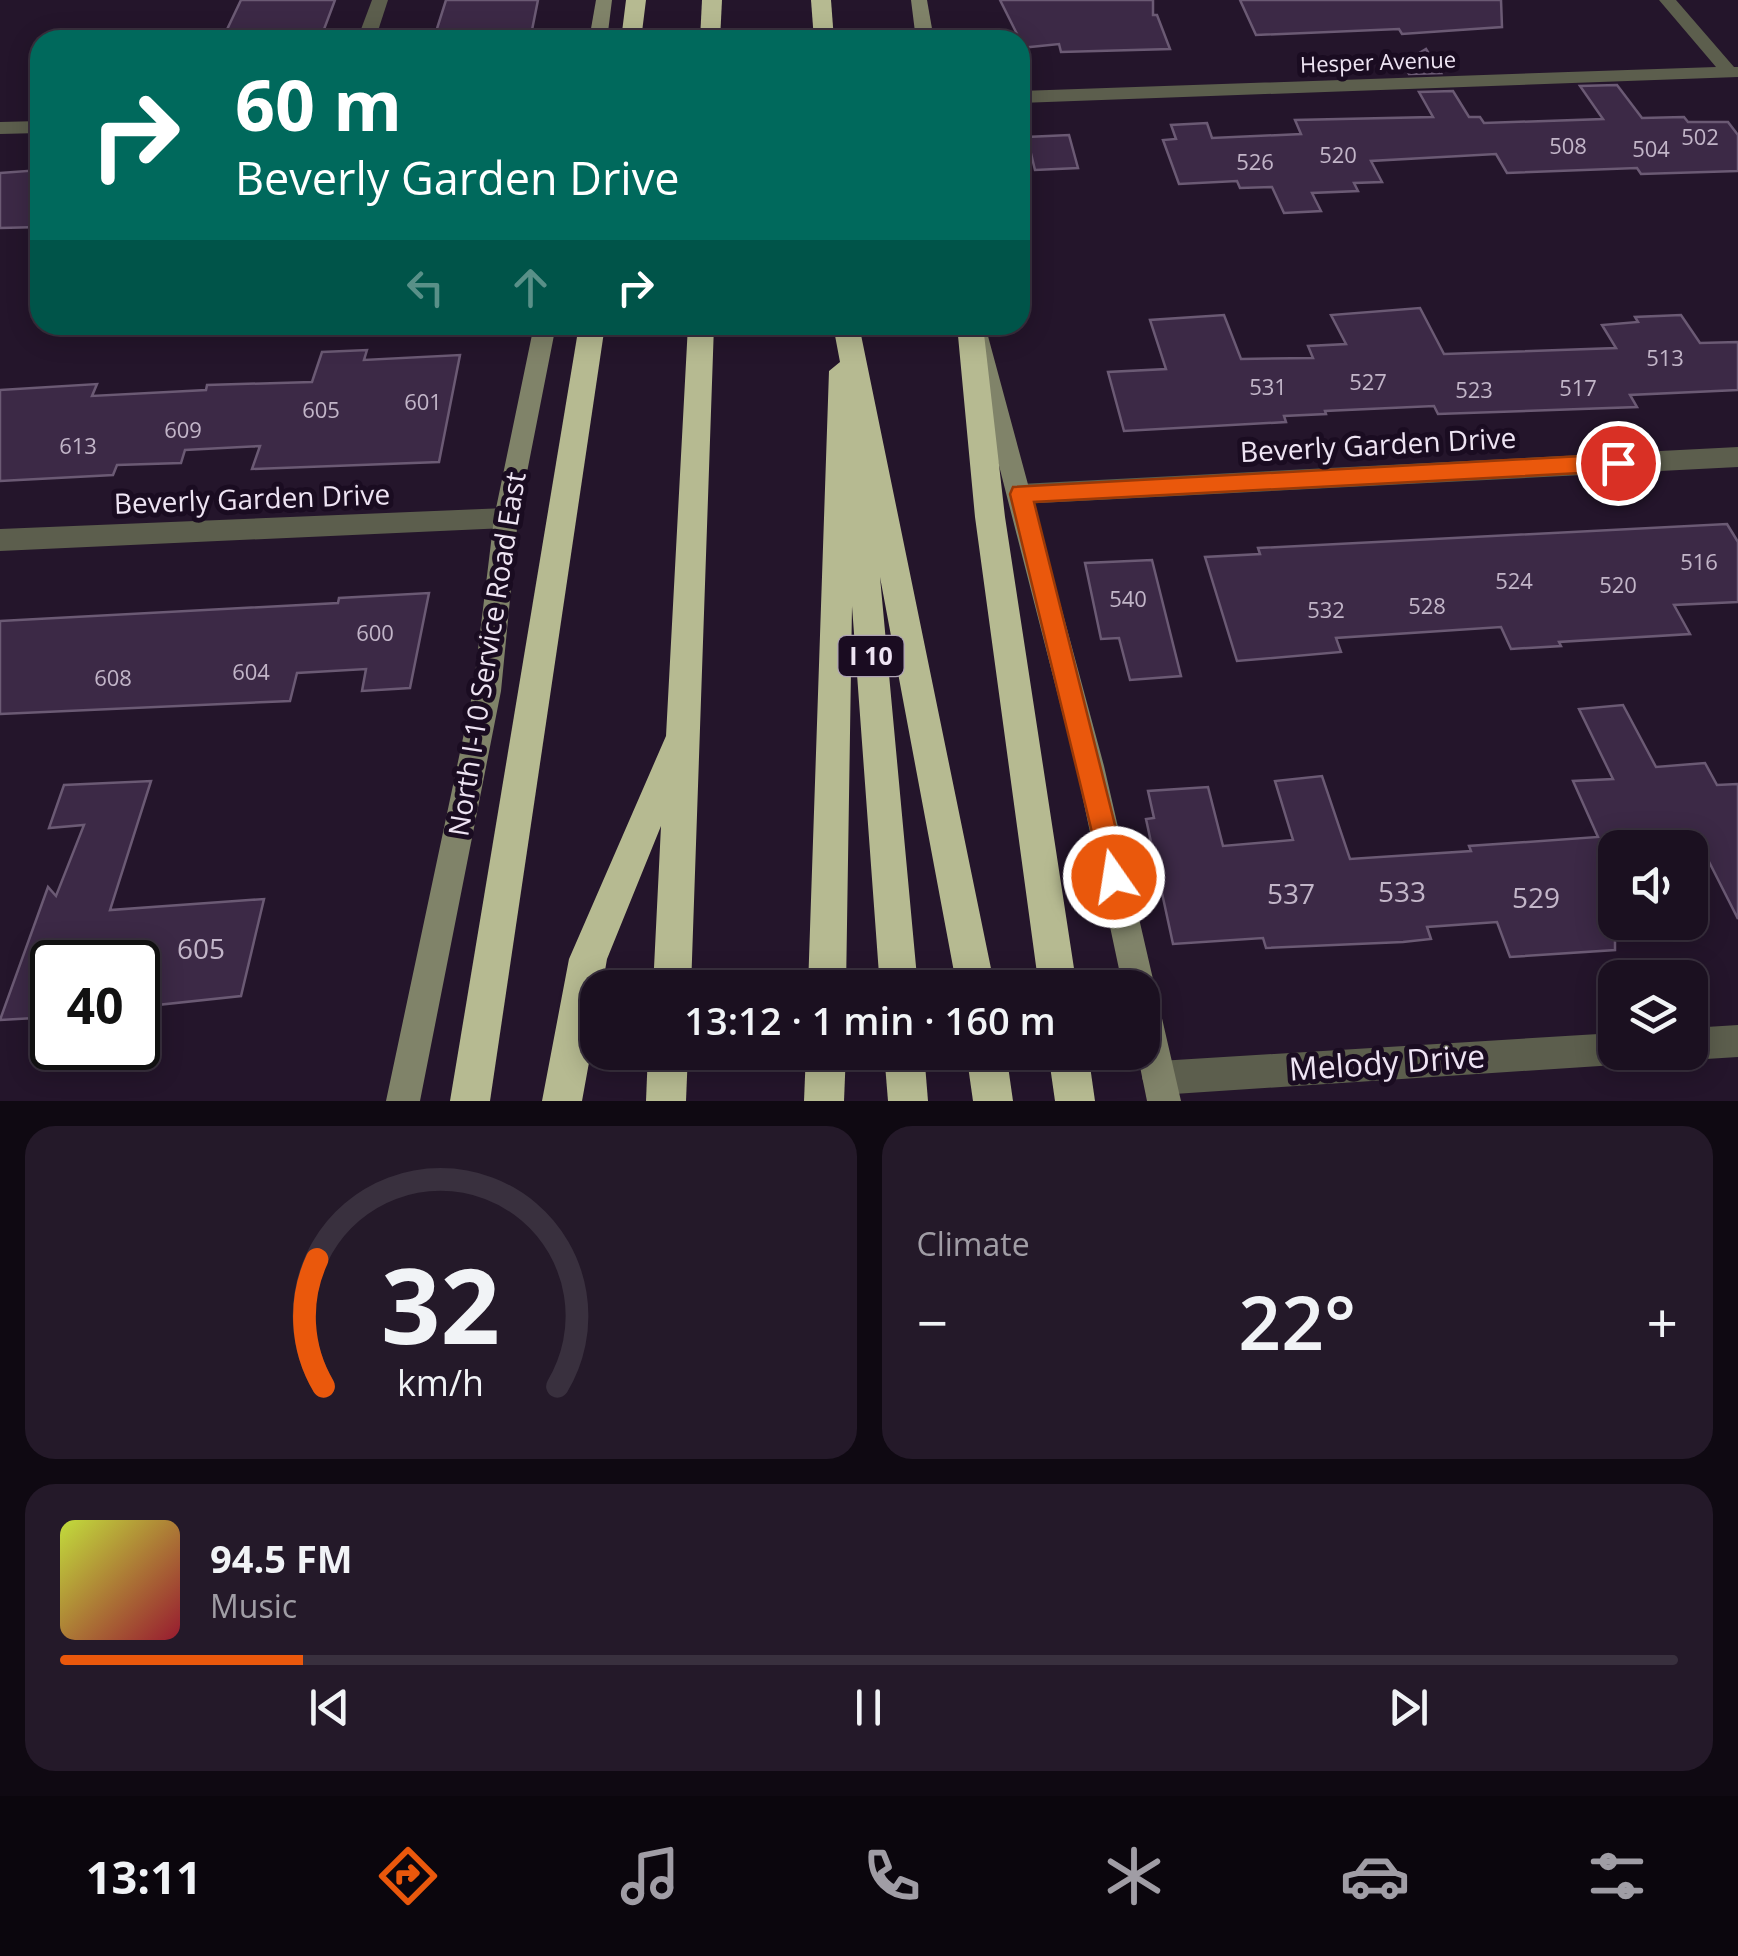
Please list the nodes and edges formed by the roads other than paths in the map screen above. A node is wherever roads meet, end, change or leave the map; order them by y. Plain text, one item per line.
1 (380, 0) edge
2 (604, 0) edge
3 (636, 0) edge
4 (712, 0) edge
5 (822, 0) edge
6 (919, 0) edge
7 (1668, 0) edge
8 (370, 30) edge
9 (600, 30) edge
10 (632, 30) edge
11 (710, 30) edge
12 (824, 30) edge
13 (924, 30) edge
14 (1734, 72) edge
15 (1030, 97) edge
16 (30, 127) edge
17 (0, 128) edge
18 (543, 335) edge
19 (590, 335) edge
20 (701, 335) edge
21 (844, 335) edge
22 (845, 335) edge
23 (846, 335) edge
24 (973, 335) edge
25 (975, 335) edge
26 (1738, 456) edge
27 (1020, 494) junction
28 (506, 518) junction
29 (0, 540) edge
30 (686, 726) junction
31 (673, 970) edge
32 (827, 970) edge
33 (898, 970) edge
34 (972, 970) edge
35 (1055, 970) edge
36 (1135, 970) edge
37 (1738, 1041) edge
38 (1708, 1043) edge
39 (1598, 1051) edge
40 (667, 1070) edge
41 (825, 1070) edge
42 (905, 1070) edge
43 (989, 1070) edge
44 (1071, 1070) edge
45 (1162, 1089) edge
46 (403, 1101) edge
47 (470, 1101) edge
48 (562, 1101) edge
49 (666, 1101) edge
50 (824, 1101) edge
51 (908, 1101) edge
52 (993, 1101) edge
53 (1075, 1101) edge

1 - 8 street
2 - 9 street
3 - 10 highway
4 - 11 highway
5 - 12 highway
6 - 13 street
7 - 14 street
14 - 15 street, Hesper Avenue
16 - 17 street
18 - 28 street, North I-10 Service Road East
19 - 47 highway
20 - 30 highway
21 - 32 highway
22 - 33 highway, I 10
23 - 34 highway
24 - 35 highway
25 - 27 street
26 - 27 street, Beverly Garden Drive
27 - 36 street
28 - 29 street, Beverly Garden Drive
28 - 46 street, North I-10 Service Road East
30 - 31 highway
30 - 48 highway
37 - 38 street
39 - 45 street, Melody Drive
40 - 49 highway
41 - 50 highway
42 - 51 highway
43 - 52 highway
44 - 53 highway

